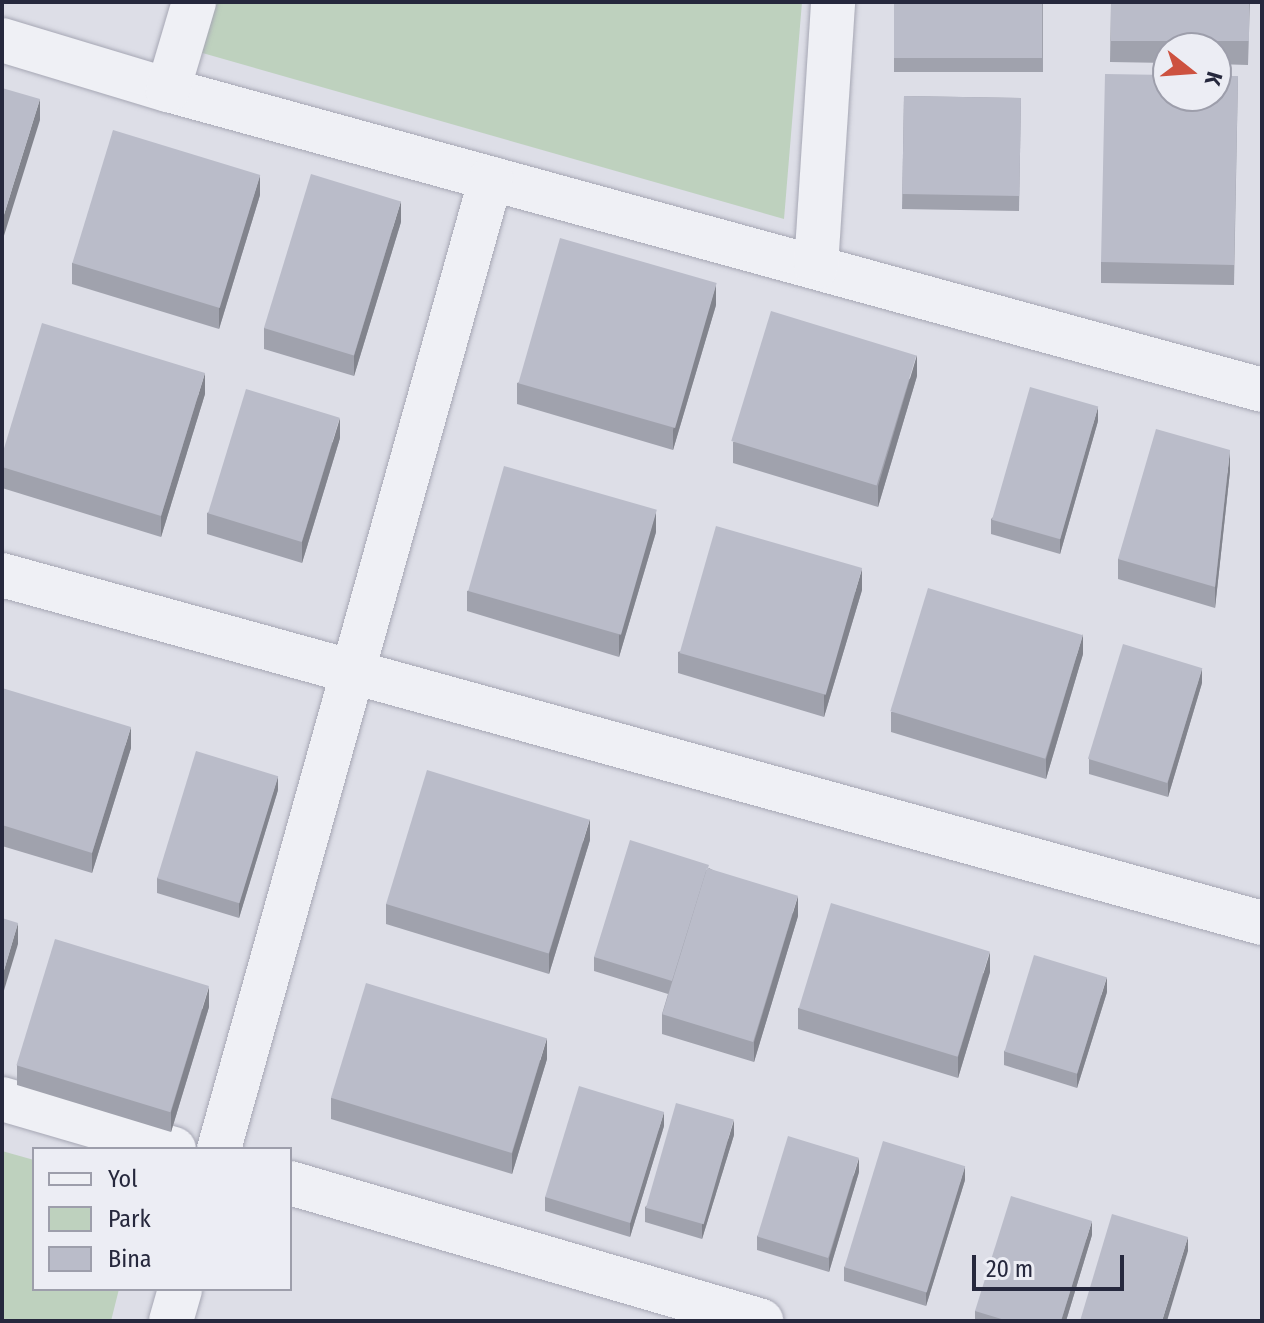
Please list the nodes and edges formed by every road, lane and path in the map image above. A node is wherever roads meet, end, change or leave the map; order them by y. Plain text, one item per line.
1 (194, 2) edge
2 (833, 2) edge
3 (2, 40) edge
4 (168, 90) junction
5 (491, 178) junction
6 (816, 267) junction
7 (1262, 390) edge
8 (2, 575) edge
9 (352, 672) junction
10 (1262, 923) edge
11 (2, 1099) edge
12 (167, 1147) edge
13 (220, 1147) edge
14 (292, 1184) edge
15 (179, 1291) edge
16 (752, 1320) edge
17 (171, 1321) edge

1 - 4 street
2 - 6 street
3 - 4 street
4 - 5 street
5 - 6 street
5 - 9 street
6 - 7 street
8 - 9 street
9 - 10 street
9 - 13 street
11 - 12 street
14 - 16 street
15 - 17 street

